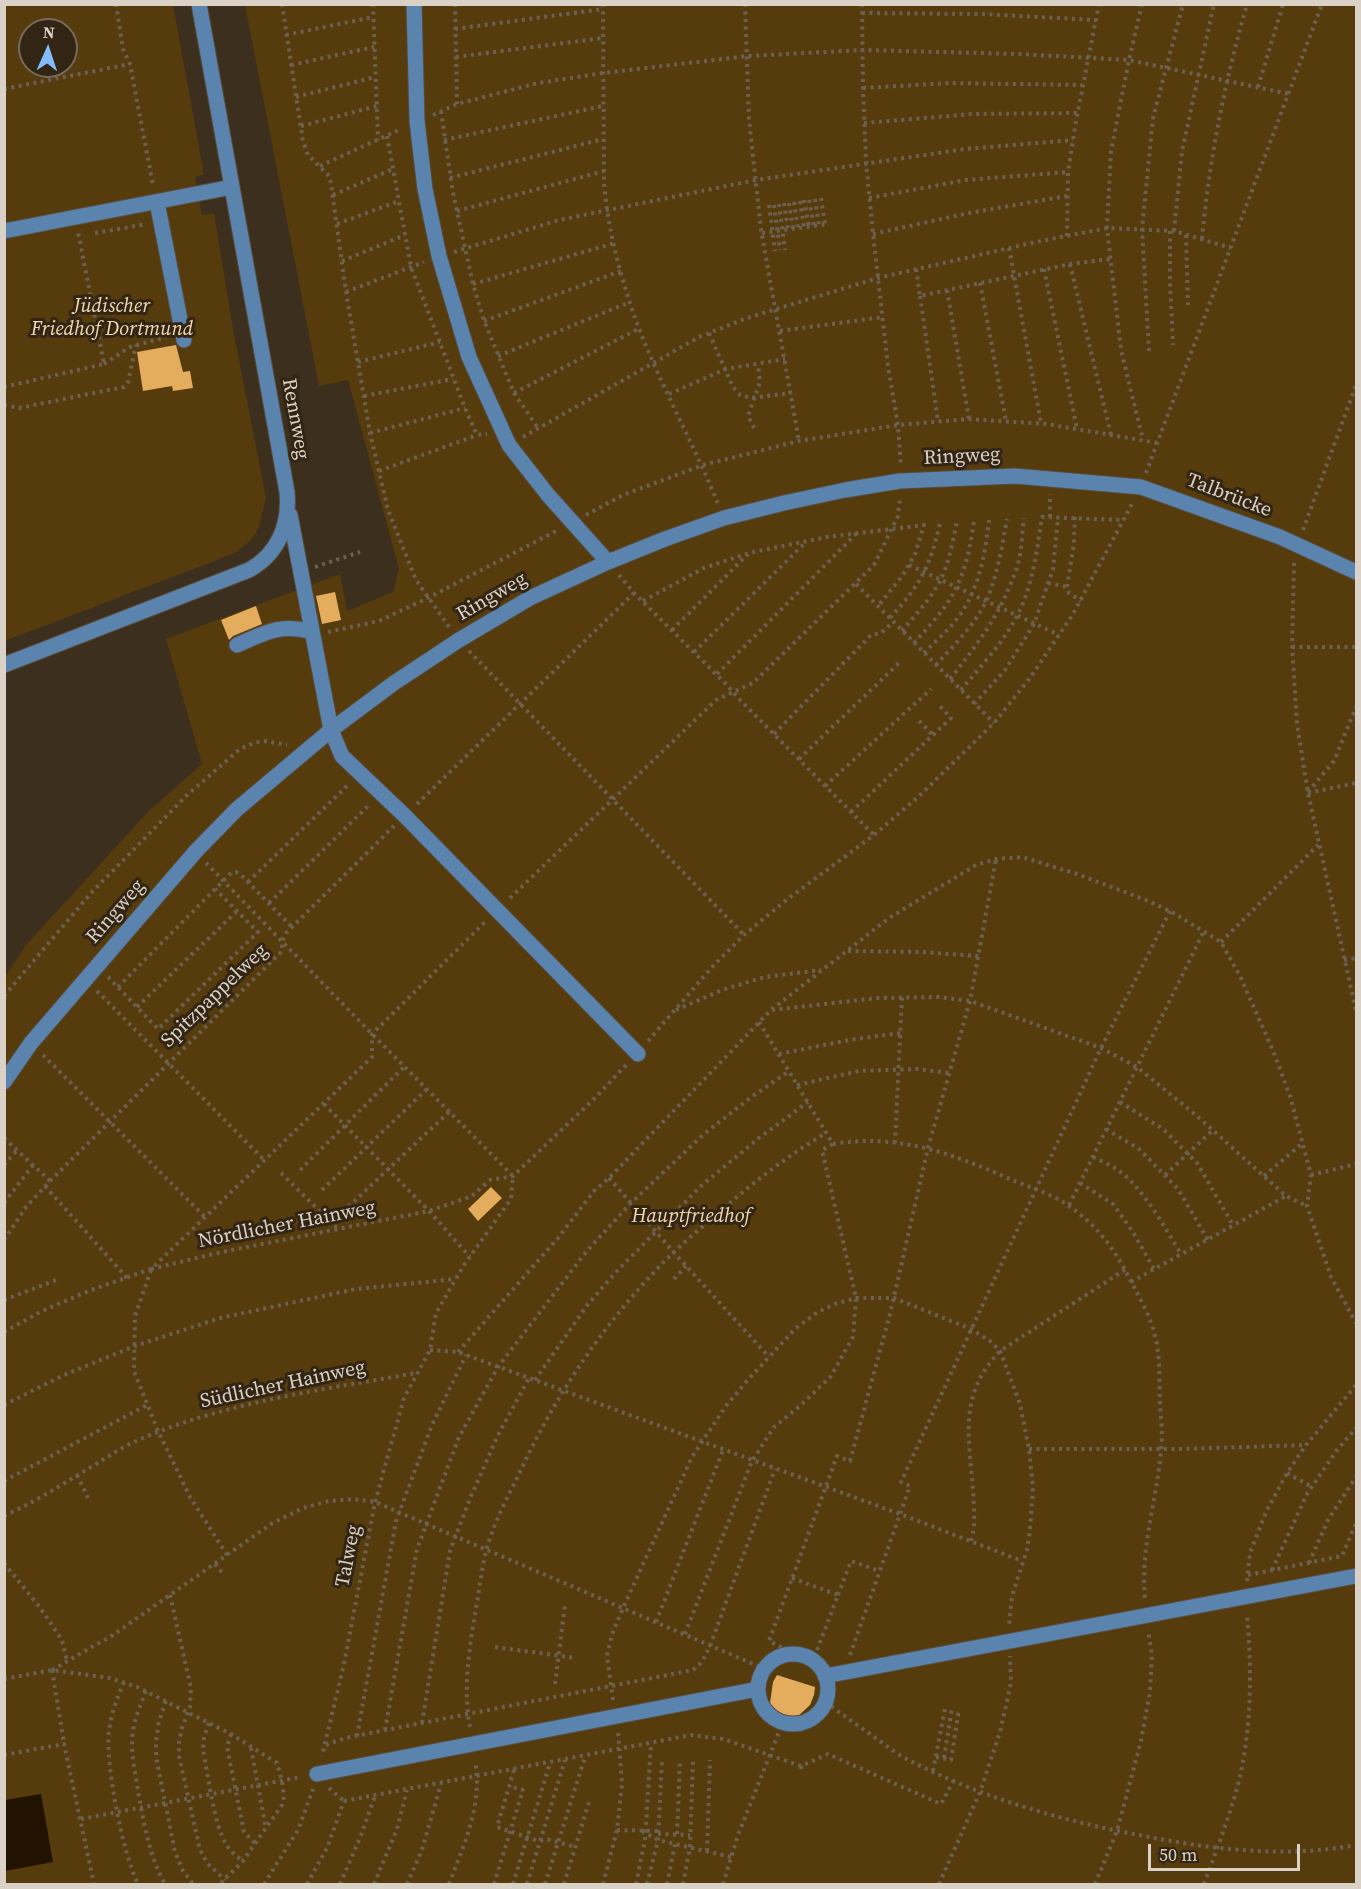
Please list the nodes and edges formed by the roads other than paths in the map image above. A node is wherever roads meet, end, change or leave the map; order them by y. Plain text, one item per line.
1 (198, 4) edge
2 (414, 4) edge
3 (232, 187) junction
4 (157, 202) junction
5 (4, 231) edge
6 (183, 336) road end
7 (1164, 494) joint
8 (288, 507) junction
9 (608, 562) junction
10 (1356, 572) edge
11 (312, 634) junction
12 (237, 645) dead end
13 (4, 665) edge
14 (331, 730) junction
15 (638, 1054) road end
16 (4, 1082) edge
17 (1356, 1576) edge
18 (825, 1676) junction
19 (758, 1689) junction
20 (317, 1774) road end

1 - 3 street, Rennweg
2 - 9 street
3 - 4 street
3 - 8 street, Rennweg
4 - 5 street
4 - 6 street
7 - 9 street, Ringweg
7 - 10 street, Talbrücke
8 - 11 street
8 - 13 street, Rennweg
9 - 14 street, Ringweg
11 - 12 street
11 - 14 street
14 - 15 street
14 - 16 street, Ringweg
17 - 18 street
18 - 19 street
18 - 19 street
19 - 20 street

